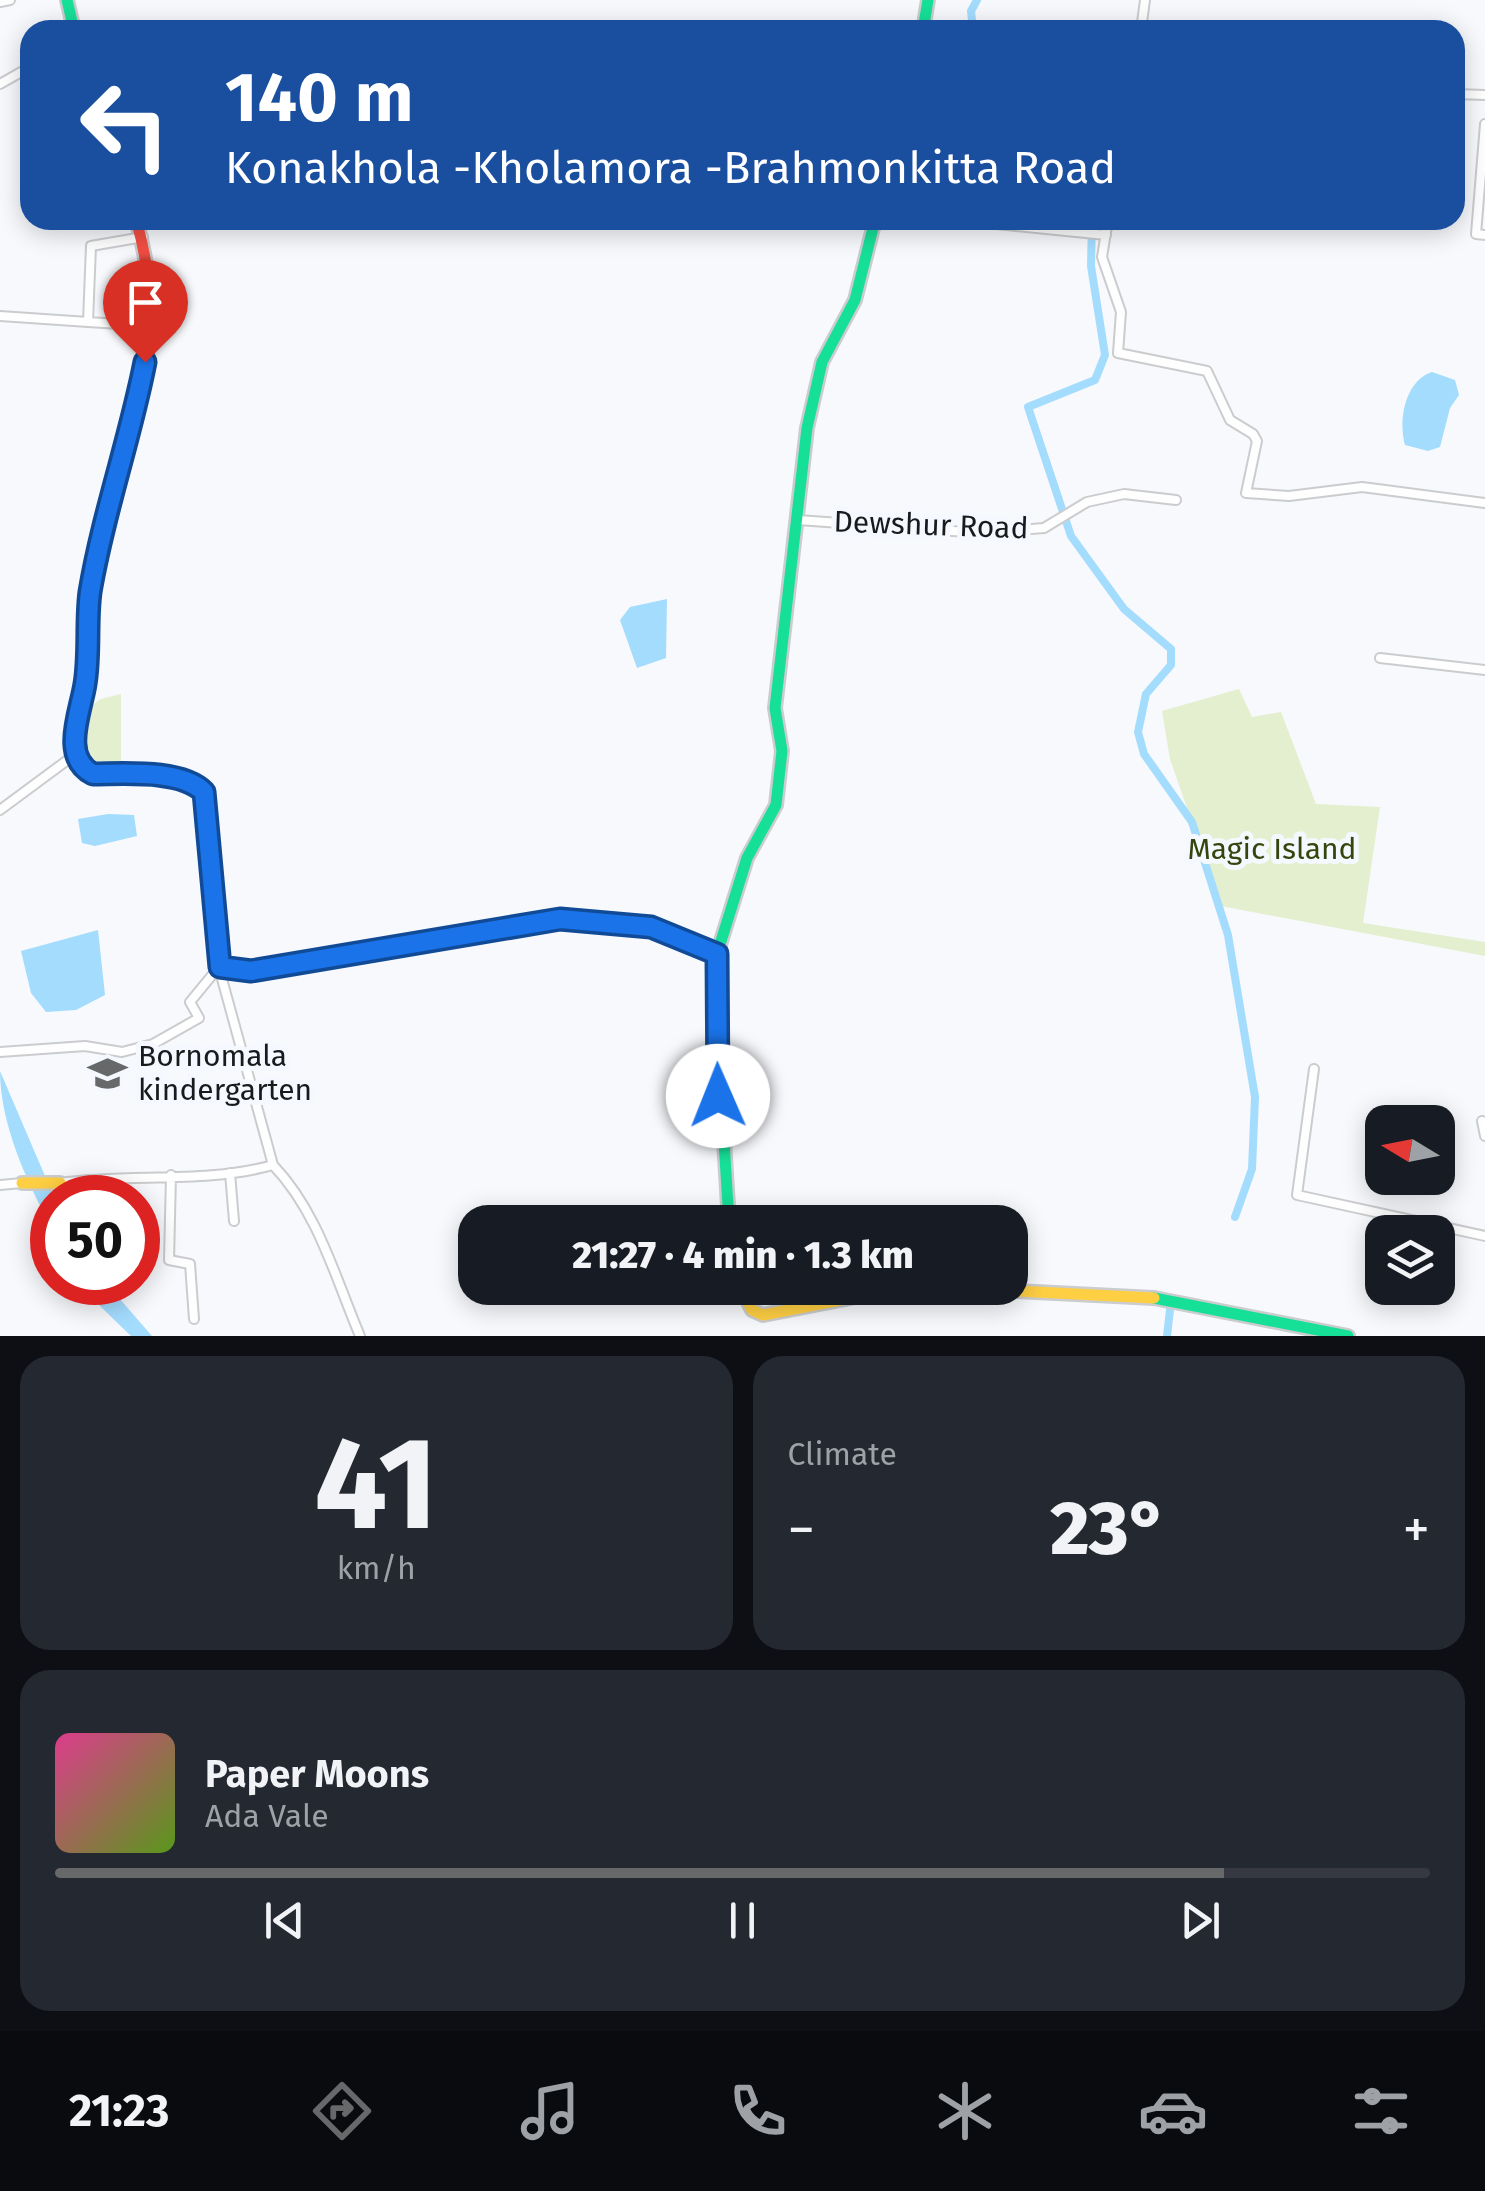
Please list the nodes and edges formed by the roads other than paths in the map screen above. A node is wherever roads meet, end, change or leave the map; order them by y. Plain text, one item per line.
1 (10, 0) edge
2 (0, 2) edge
3 (1485, 124) edge
4 (140, 230) edge
5 (872, 230) edge
6 (1061, 230) edge
7 (1107, 230) edge
8 (1106, 235) junction
9 (1485, 235) edge
10 (143, 237) junction
11 (0, 316) edge
12 (88, 322) junction
13 (152, 326) junction
14 (1176, 500) dead end
15 (1485, 503) edge
16 (798, 520) junction
17 (1380, 658) dead end
18 (1485, 670) edge
19 (77, 754) junction
20 (0, 810) edge
21 (717, 954) junction
22 (219, 967) junction
23 (0, 1052) edge
24 (1314, 1070) dead end
25 (1482, 1121) dead end
26 (1485, 1136) edge
27 (273, 1165) junction
28 (230, 1173) junction
29 (160, 1176) edge
30 (171, 1176) junction
31 (22, 1183) joint
32 (30, 1183) edge
33 (0, 1185) edge
34 (728, 1205) edge
35 (234, 1220) dead end
36 (1485, 1236) edge
37 (1028, 1292) edge
38 (750, 1305) edge
39 (814, 1305) edge
40 (194, 1319) dead end
41 (360, 1336) edge
42 (1348, 1336) edge

1 - 2 street
3 - 9 street
4 - 10 main road
5 - 16 main road
6 - 8 street
7 - 8 street
8 - 15 street
10 - 12 street
10 - 13 main road
11 - 12 street
12 - 13 street
13 - 19 main road
14 - 16 street, Dewshur Road
16 - 21 main road
17 - 18 street
19 - 20 street
19 - 22 main road
21 - 22 main road
21 - 34 main road
22 - 23 street
22 - 27 street
24 - 36 street
25 - 26 street
27 - 28 street
27 - 41 street
28 - 30 street
28 - 35 street
29 - 30 street
30 - 40 street
31 - 32 main road
31 - 33 street
37 - 42 main road
38 - 39 main road

